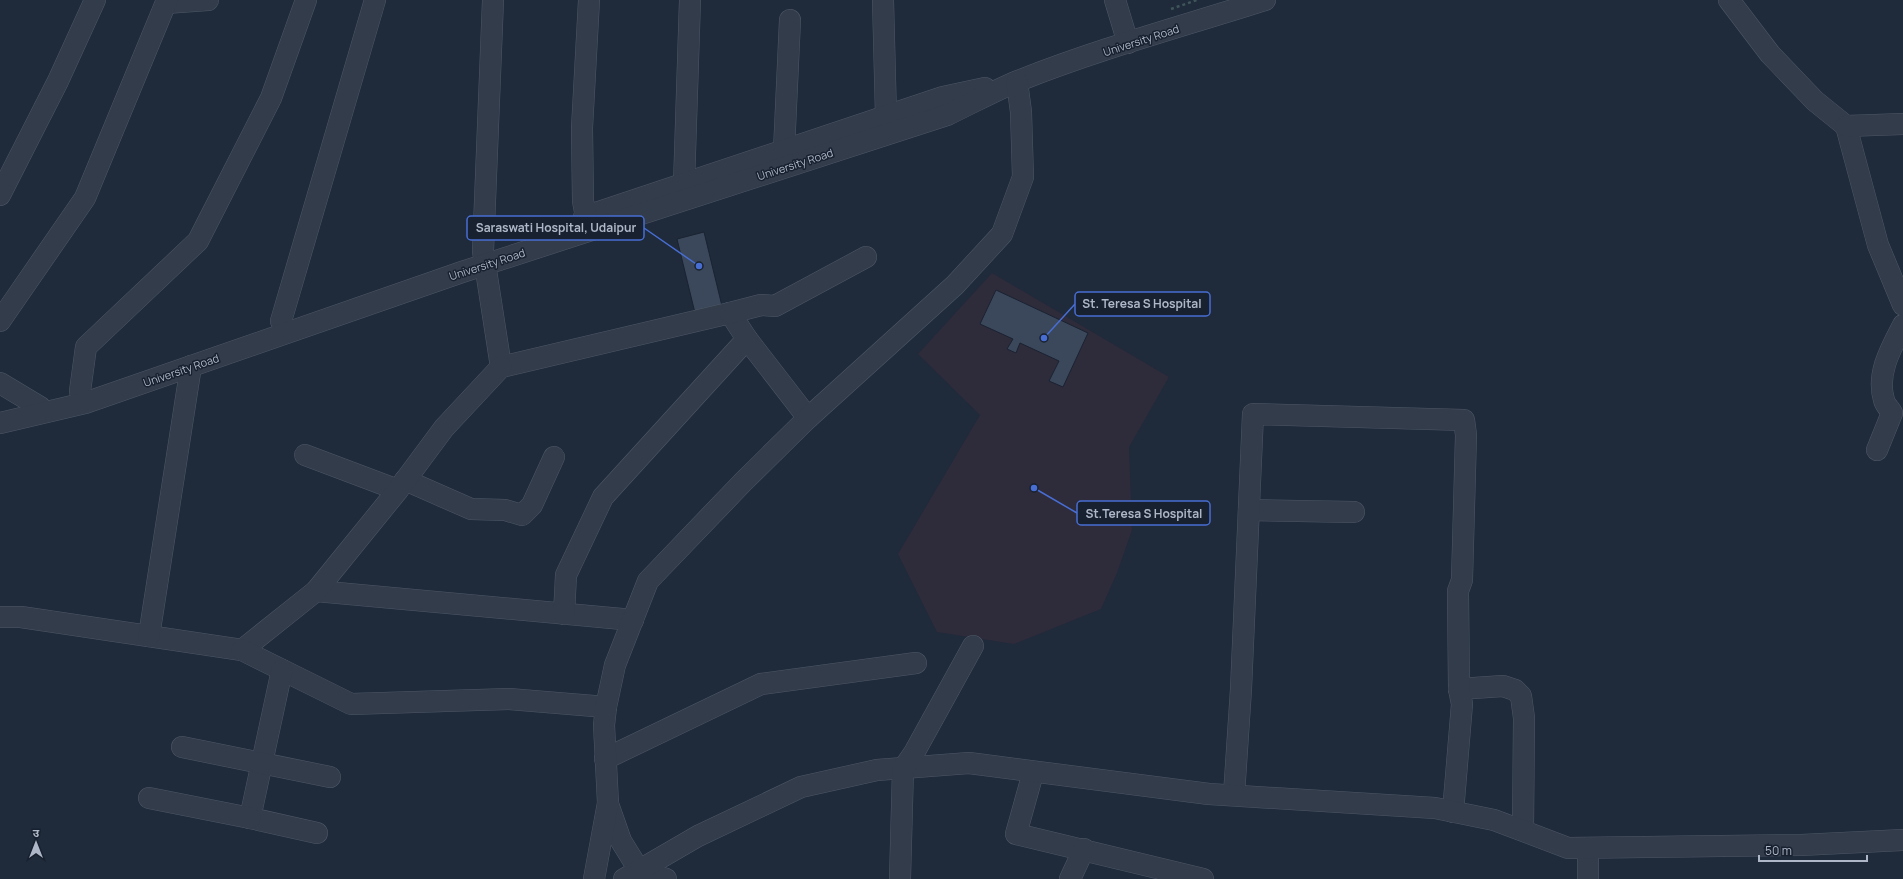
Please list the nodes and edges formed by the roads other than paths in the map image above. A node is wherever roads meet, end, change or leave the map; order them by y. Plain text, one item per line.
1 (95, 0) edge
2 (208, 0) edge
3 (306, 0) edge
4 (375, 0) edge
5 (493, 0) edge
6 (589, 0) edge
7 (690, 0) edge
8 (883, 0) edge
9 (1115, 0) edge
10 (1265, 0) edge
11 (1730, 0) edge
12 (166, 2) edge
13 (1222, 7) edge
14 (790, 20) dead end
15 (1128, 43) junction
16 (1017, 82) junction
17 (1903, 124) edge
18 (888, 125) junction
19 (1846, 126) junction
20 (784, 150) junction
21 (684, 184) junction
22 (0, 195) edge
23 (586, 217) junction
24 (866, 257) dead end
25 (484, 258) junction
26 (1903, 305) edge
27 (730, 313) junction
28 (0, 321) edge
29 (281, 321) junction
30 (1903, 325) edge
31 (747, 339) junction
32 (191, 366) junction
33 (501, 368) junction
34 (0, 383) edge
35 (80, 391) junction
36 (40, 407) junction
37 (808, 418) junction
38 (0, 423) edge
39 (1877, 450) dead end
40 (305, 455) dead end
41 (554, 457) dead end
42 (402, 485) junction
43 (1249, 510) junction
44 (1354, 512) dead end
45 (316, 591) junction
46 (564, 614) junction
47 (0, 617) edge
48 (633, 620) junction
49 (149, 636) junction
50 (973, 646) dead end
51 (242, 650) junction
52 (916, 663) dead end
53 (282, 670) junction
54 (1459, 689) junction
55 (606, 707) junction
56 (182, 747) dead end
57 (605, 759) junction
58 (262, 763) junction
59 (903, 768) junction
60 (1032, 773) junction
61 (330, 777) dead end
62 (1234, 795) junction
63 (149, 798) dead end
64 (608, 803) junction
65 (1453, 812) junction
66 (250, 818) junction
67 (1523, 830) junction
68 (317, 833) dead end
69 (1903, 840) edge
70 (1588, 848) junction
71 (1084, 849) junction
72 (632, 875) edge
73 (594, 879) edge
74 (666, 879) edge
75 (900, 879) edge
76 (1070, 879) edge
77 (1203, 879) edge
78 (1588, 879) edge

1 - 22 street
2 - 12 street
3 - 35 street
4 - 29 street
5 - 25 street
6 - 23 street
7 - 21 street
8 - 18 street
9 - 15 street
10 - 13 street, University Road
11 - 19 street
12 - 28 street
13 - 15 street, University Road
14 - 20 street
15 - 16 street, University Road
16 - 18 street, University Road
16 - 37 street
17 - 19 street
18 - 20 street, University Road
18 - 25 street, University Road
19 - 26 street
20 - 21 street, University Road
21 - 23 street, University Road
23 - 25 street, University Road
24 - 27 street
25 - 29 street, University Road
25 - 32 street, University Road
25 - 33 street
27 - 31 street
27 - 33 street
29 - 35 street, University Road
30 - 39 street
31 - 37 street
31 - 46 street
32 - 38 street, University Road
32 - 49 street
33 - 42 street
34 - 36 street
35 - 36 street, University Road
36 - 38 street, University Road
37 - 48 street
40 - 42 street
41 - 42 street
42 - 45 street
43 - 44 street
43 - 54 street
43 - 62 street
45 - 46 street
45 - 51 street
46 - 48 street
47 - 49 street
48 - 55 street
49 - 51 street
50 - 59 street
51 - 53 street
52 - 57 street
53 - 55 street
53 - 58 street
54 - 65 street
54 - 67 street
55 - 57 street
56 - 58 street
57 - 64 street
58 - 61 street
58 - 66 street
59 - 60 street
59 - 72 street
59 - 75 street
60 - 62 street
60 - 71 street
62 - 65 street
63 - 66 street
64 - 72 street
64 - 73 street
65 - 67 street
66 - 68 street
67 - 70 street
69 - 70 street
70 - 78 street
71 - 76 street
71 - 77 street
72 - 74 street

